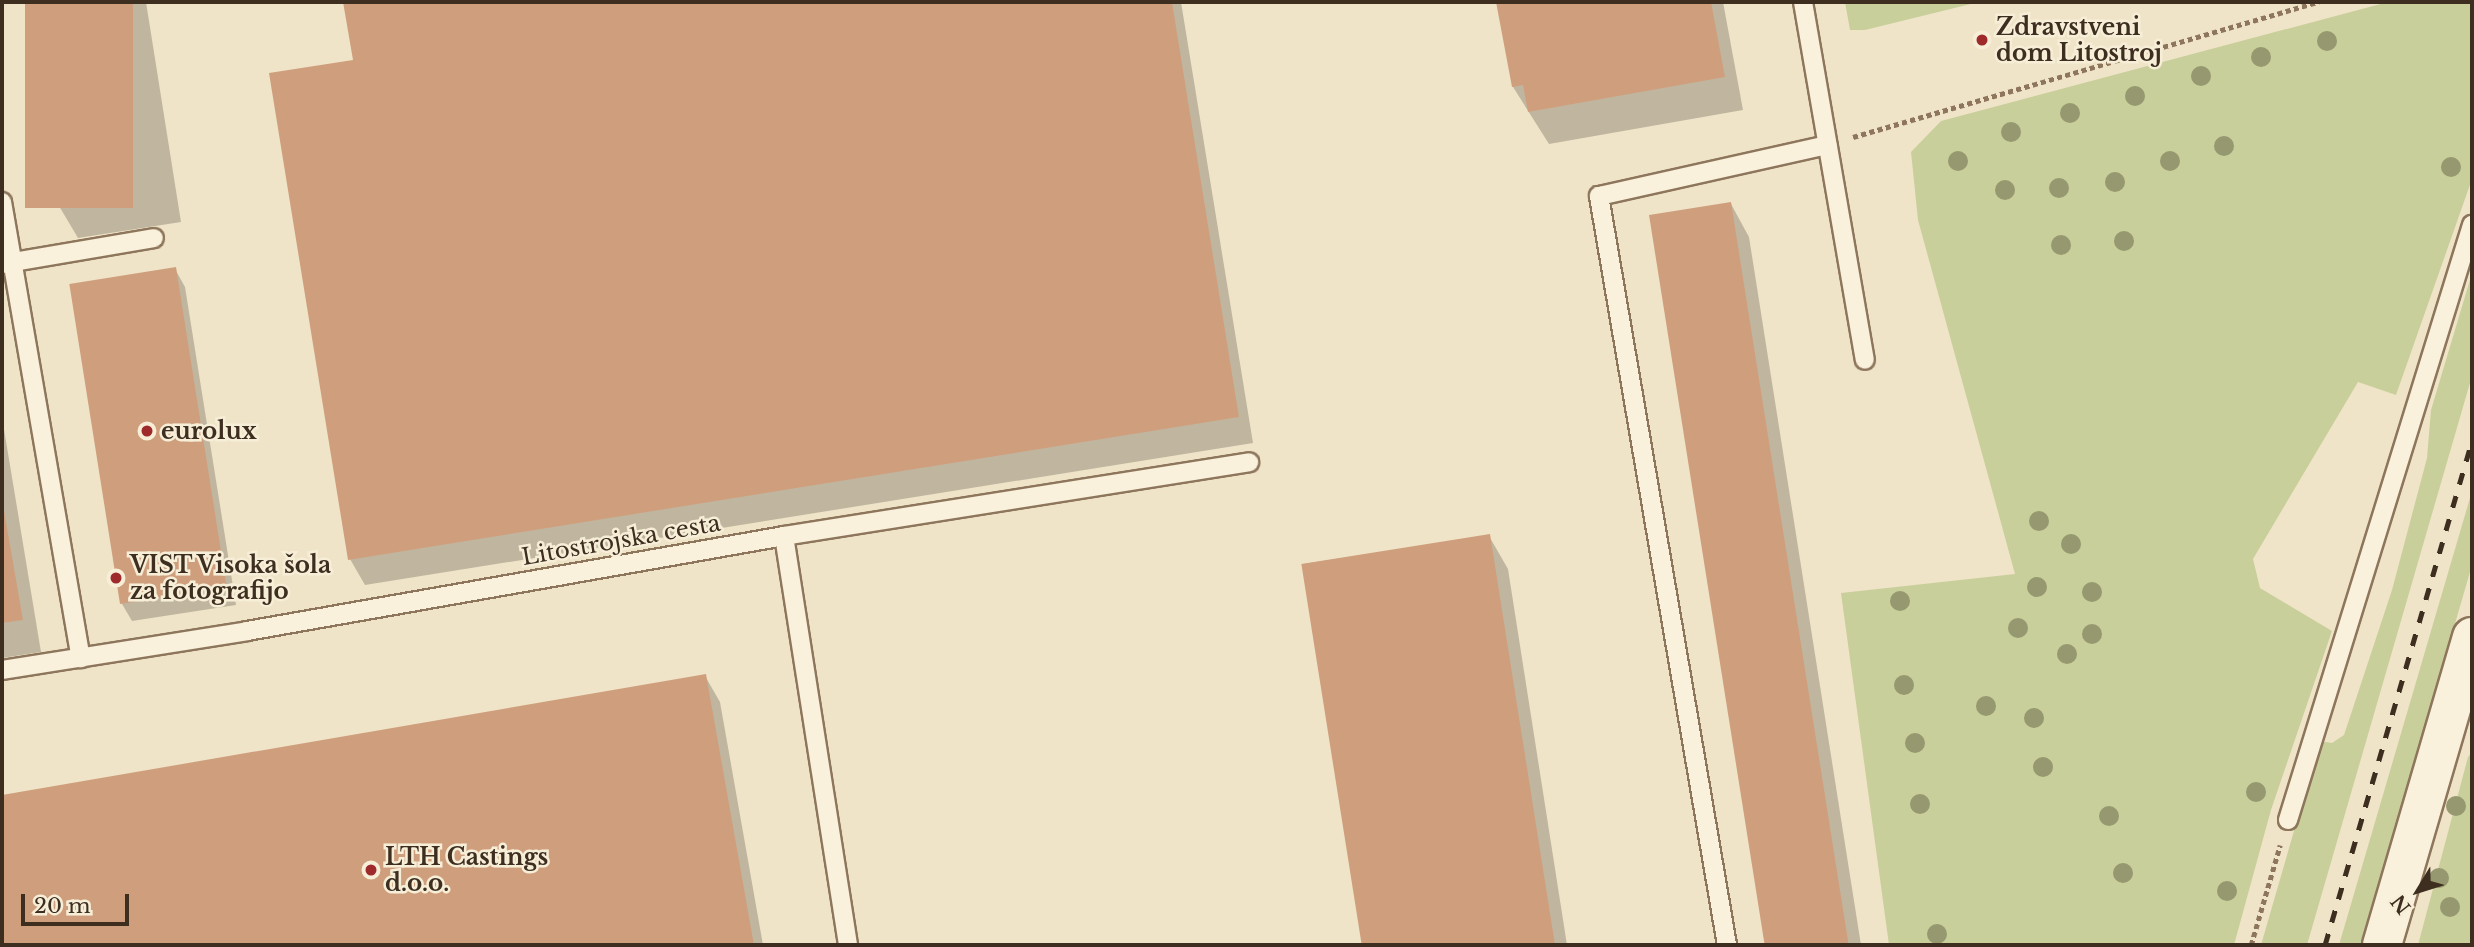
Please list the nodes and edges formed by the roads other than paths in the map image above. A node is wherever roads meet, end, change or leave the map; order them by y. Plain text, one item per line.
1 (1803, 2) edge
2 (1827, 145) junction
3 (2, 202) edge
4 (2472, 225) edge
5 (154, 238) dead end
6 (7, 264) edge
7 (1865, 359) dead end
8 (1249, 462) dead end
9 (784, 536) junction
10 (2472, 637) edge
11 (81, 658) junction
12 (2, 670) edge
13 (2288, 820) road end
14 (848, 945) edge
15 (1727, 945) edge
16 (2382, 945) edge

1 - 2 lane
2 - 7 lane
2 - 15 lane
3 - 6 lane
4 - 13 lane
5 - 6 lane
6 - 11 lane
8 - 9 lane, Litostrojska cesta
9 - 11 lane, Litostrojska cesta
9 - 14 lane
10 - 16 street
11 - 12 lane, Litostrojska cesta

